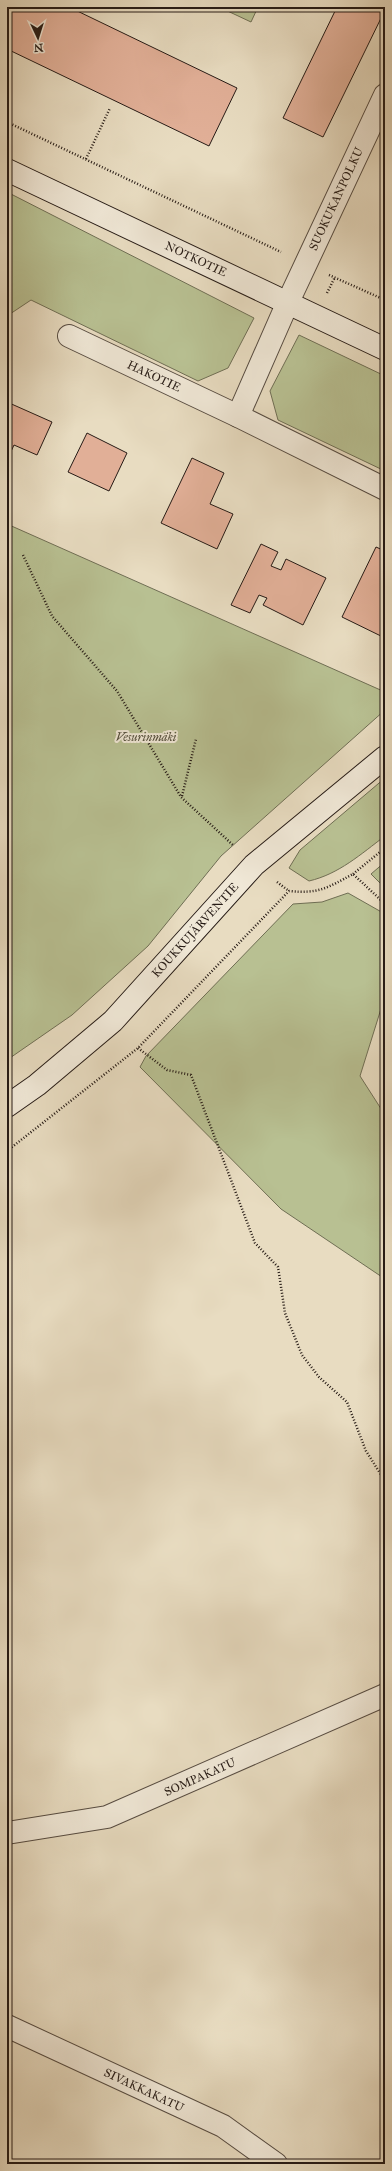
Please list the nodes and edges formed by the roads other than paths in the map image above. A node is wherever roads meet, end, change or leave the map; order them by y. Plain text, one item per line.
1 (385, 95) edge
2 (7, 170) edge
3 (288, 302) junction
4 (69, 336) dead end
5 (385, 349) edge
6 (238, 416) junction
7 (385, 489) edge
8 (385, 757) edge
9 (7, 1106) edge
10 (385, 1695) edge
11 (7, 1833) edge
12 (7, 2026) edge
13 (276, 2164) edge

1 - 3 street, SUOKUKANPOLKU
2 - 3 street, NOTKOTIE
3 - 5 street, NOTKOTIE
3 - 6 street
4 - 6 street, HAKOTIE
6 - 7 street, HAKOTIE
8 - 9 street, KOUKKUJÄRVENTIE
10 - 11 street, SOMPAKATU
12 - 13 street, SIVAKKAKATU

